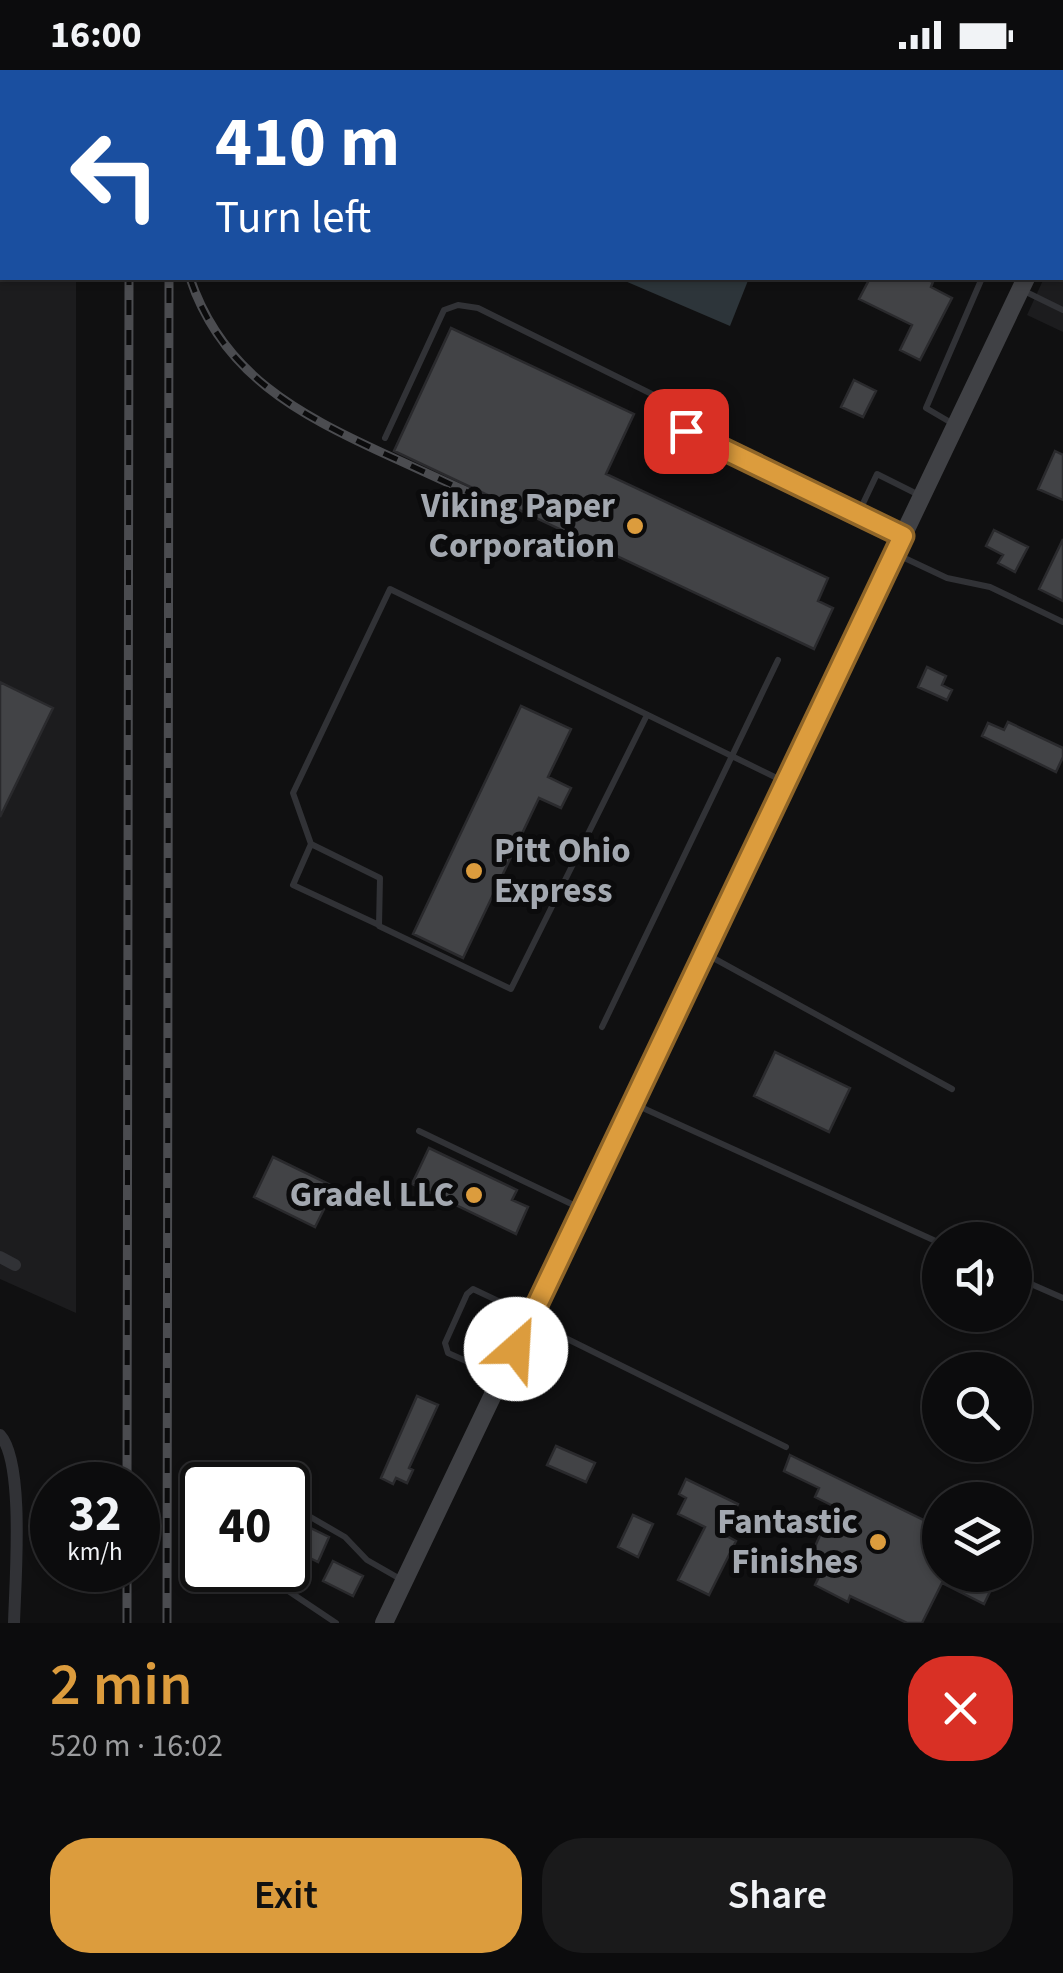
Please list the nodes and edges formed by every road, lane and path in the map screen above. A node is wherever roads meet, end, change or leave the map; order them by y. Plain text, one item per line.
1 (981, 280) edge
2 (1023, 283) edge
3 (1063, 310) edge
4 (956, 426) junction
5 (385, 438) dead end
6 (922, 496) junction
7 (858, 514) junction
8 (899, 545) junction
9 (1063, 622) edge
10 (778, 660) dead end
11 (647, 715) junction
12 (733, 757) junction
13 (786, 782) junction
14 (311, 844) junction
15 (379, 926) junction
16 (704, 954) junction
17 (602, 1028) dead end
18 (952, 1089) dead end
19 (633, 1104) junction
20 (419, 1131) dead end
21 (583, 1210) junction
22 (922, 1235) edge
23 (0, 1257) edge
24 (15, 1265) dead end
25 (1032, 1284) edge
26 (1063, 1298) edge
27 (531, 1319) junction
28 (503, 1378) junction
29 (0, 1434) edge
30 (786, 1447) dead end
31 (310, 1517) edge
32 (404, 1581) junction
33 (290, 1592) edge
34 (14, 1623) edge
35 (336, 1623) edge
36 (384, 1623) edge

1 - 4 lane
2 - 3 lane
2 - 4 street
4 - 6 street
5 - 7 lane
6 - 7 lane
6 - 8 street
7 - 8 lane
8 - 9 lane
8 - 13 street
10 - 12 lane
11 - 12 lane
11 - 14 lane
11 - 15 lane
12 - 13 lane
12 - 17 lane
13 - 16 street
14 - 15 lane
14 - 15 lane
16 - 18 lane
16 - 19 street
19 - 21 street
19 - 22 lane
20 - 21 lane
21 - 27 street
23 - 24 street
25 - 26 lane
27 - 28 street
27 - 28 lane
27 - 30 lane
28 - 32 street
29 - 34 street
31 - 32 lane
32 - 36 street
33 - 35 lane

